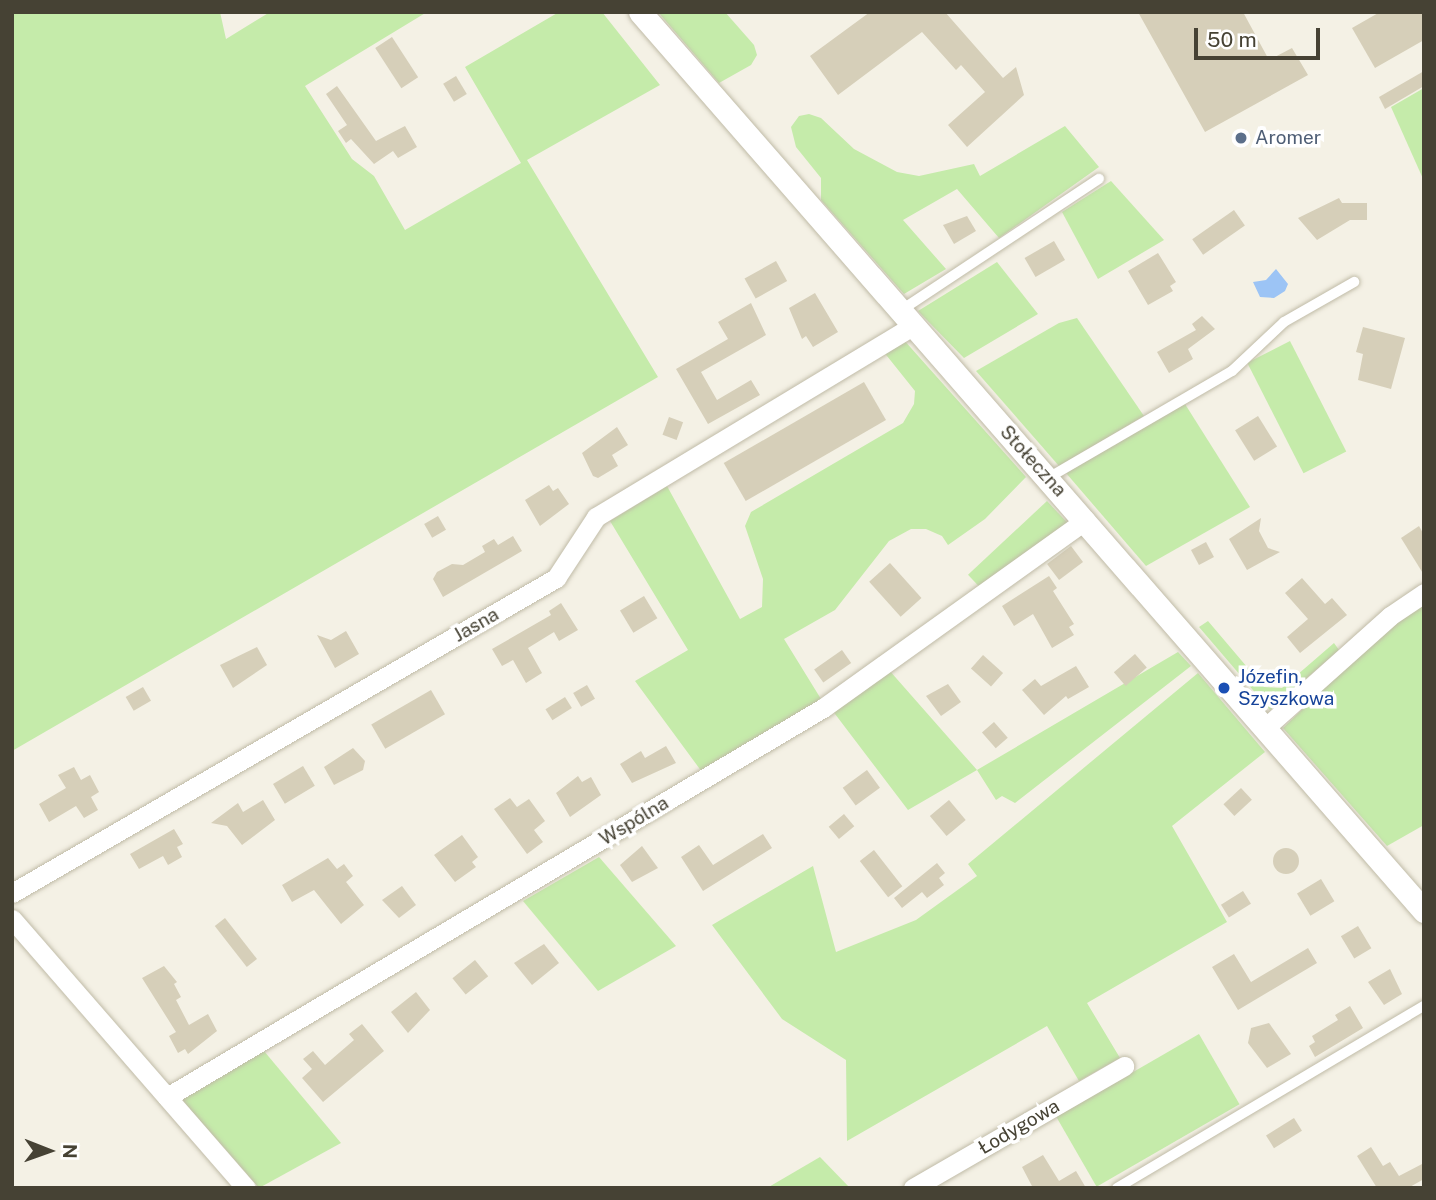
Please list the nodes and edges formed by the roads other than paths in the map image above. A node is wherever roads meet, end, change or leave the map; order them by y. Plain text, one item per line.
1 (640, 12) edge
2 (1100, 179) dead end
3 (1354, 282) dead end
4 (906, 319) junction
5 (1048, 478) junction
6 (1086, 520) junction
7 (1424, 593) edge
8 (1266, 727) junction
9 (12, 893) edge
10 (1424, 911) edge
11 (12, 919) edge
12 (1424, 1006) edge
13 (1125, 1066) dead end
14 (167, 1097) junction
15 (246, 1188) edge
16 (913, 1188) edge
17 (1117, 1188) edge

1 - 4 street, Stołeczna
2 - 4 lane
3 - 5 lane
4 - 5 street, Stołeczna
4 - 9 street, Jasna
5 - 6 street, Stołeczna
6 - 8 street, Stołeczna
6 - 14 street, Wspólna
7 - 8 street
8 - 10 street, Stołeczna
11 - 14 street
12 - 17 lane
13 - 16 street, Łodygowa
14 - 15 street

